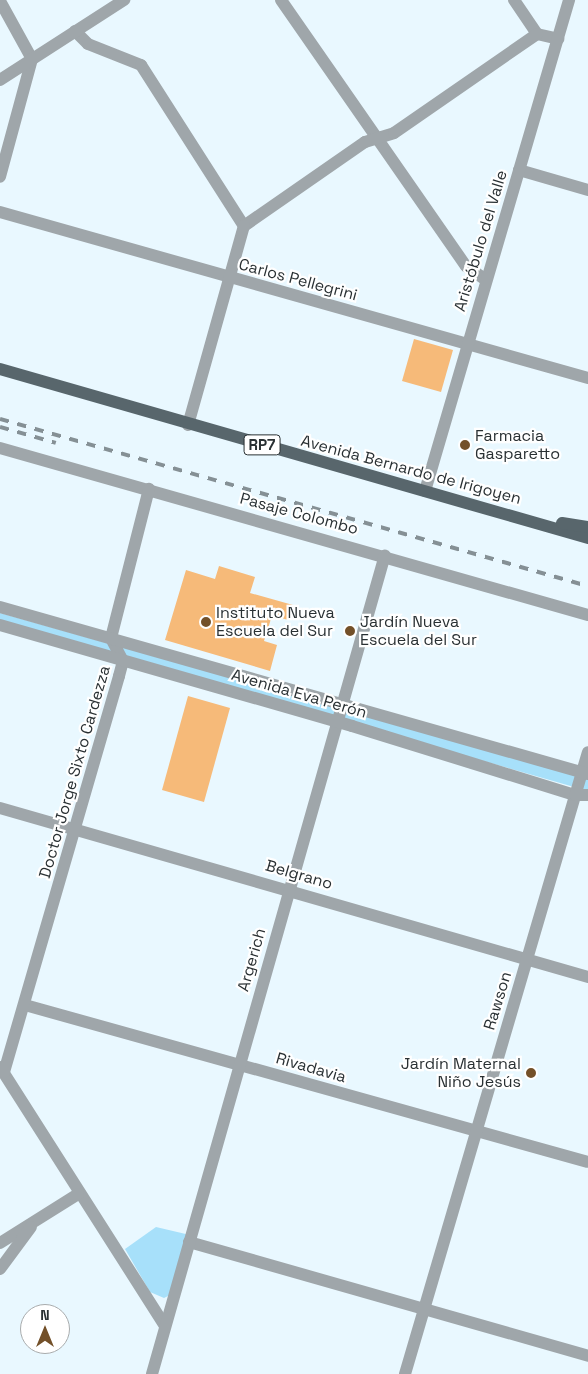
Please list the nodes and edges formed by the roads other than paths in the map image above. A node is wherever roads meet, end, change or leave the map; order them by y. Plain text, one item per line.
1 (124, 0) edge
2 (281, 0) edge
3 (514, 0) edge
4 (569, 0) edge
5 (0, 1) edge
6 (75, 31) junction
7 (537, 34) junction
8 (558, 39) junction
9 (32, 59) junction
10 (0, 80) edge
11 (378, 138) junction
12 (519, 170) junction
13 (0, 177) edge
14 (588, 190) edge
15 (0, 212) edge
16 (244, 226) junction
17 (230, 278) junction
18 (486, 280) junction
19 (467, 343) junction
20 (0, 370) edge
21 (588, 378) edge
22 (188, 425) junction
23 (0, 448) edge
24 (149, 490) junction
25 (425, 491) junction
26 (525, 518) junction
27 (588, 526) edge
28 (588, 538) edge
29 (385, 555) junction
30 (0, 607) edge
31 (588, 615) edge
32 (0, 625) edge
33 (111, 638) junction
34 (123, 661) junction
35 (342, 703) junction
36 (337, 721) junction
37 (588, 752) edge
38 (585, 774) edge
39 (582, 795) edge
40 (0, 808) edge
41 (76, 829) junction
42 (289, 889) junction
43 (527, 961) junction
44 (588, 976) edge
45 (25, 1005) junction
46 (239, 1065) junction
47 (2, 1070) edge
48 (475, 1130) junction
49 (588, 1162) edge
50 (78, 1194) junction
51 (34, 1222) junction
52 (189, 1242) junction
53 (0, 1243) edge
54 (0, 1269) edge
55 (424, 1310) junction
56 (164, 1324) junction
57 (588, 1356) edge
58 (152, 1374) edge
59 (406, 1374) edge

1 - 6 street
2 - 11 street
3 - 7 street
4 - 8 street, Aristóbulo del Valle
5 - 9 street
6 - 9 street
6 - 16 street
7 - 8 street
7 - 11 street
8 - 12 street, Aristóbulo del Valle
9 - 10 street
9 - 13 street
11 - 16 street
11 - 18 street
12 - 14 street
12 - 18 street, Aristóbulo del Valle
15 - 17 street, Carlos Pellegrini
16 - 17 street
17 - 19 street, Carlos Pellegrini
17 - 22 street
18 - 19 street, Aristóbulo del Valle
19 - 21 street, Carlos Pellegrini
19 - 25 street, Aristóbulo del Valle
20 - 22 main road, Avenida Bernardo de Irigoyen / RP7
22 - 25 main road, Avenida Bernardo de Irigoyen / RP7
23 - 24 street, Pasaje Colombo
24 - 29 street, Pasaje Colombo
24 - 33 street
25 - 26 main road, Avenida Bernardo de Irigoyen / RP7
26 - 27 main road, RP7
26 - 28 main road, RP7
29 - 31 street, Pasaje Colombo
29 - 35 street, Argerich
30 - 33 street, Avenida Eva Perón
32 - 34 street, Avenida Eva Perón
33 - 34 street, Doctor Jorge Sixto Cardezza
33 - 35 street, Avenida Eva Perón
34 - 36 street, Avenida Eva Perón
34 - 41 street, Doctor Jorge Sixto Cardezza
35 - 36 street, Argerich
35 - 38 street, Avenida Eva Perón
36 - 39 street, Avenida Eva Perón
36 - 42 street, Argerich
37 - 38 street, Rawson
38 - 39 street, Rawson
39 - 43 street, Rawson
40 - 41 street, Belgrano
41 - 42 street, Belgrano
41 - 45 street, Doctor Jorge Sixto Cardezza
42 - 43 street, Belgrano
42 - 46 street, Argerich
43 - 44 street, Belgrano
43 - 48 street, Rawson
45 - 46 street, Rivadavia
45 - 47 street, Doctor Jorge Sixto Cardezza
46 - 48 street, Rivadavia
46 - 52 street, Argerich
47 - 50 street
48 - 49 street, Rivadavia
48 - 55 street, Rawson
50 - 51 street
50 - 56 street
51 - 53 street
51 - 54 street
52 - 55 street
52 - 56 street, Argerich
55 - 57 street
55 - 59 street, Rawson
56 - 58 street, Argerich

